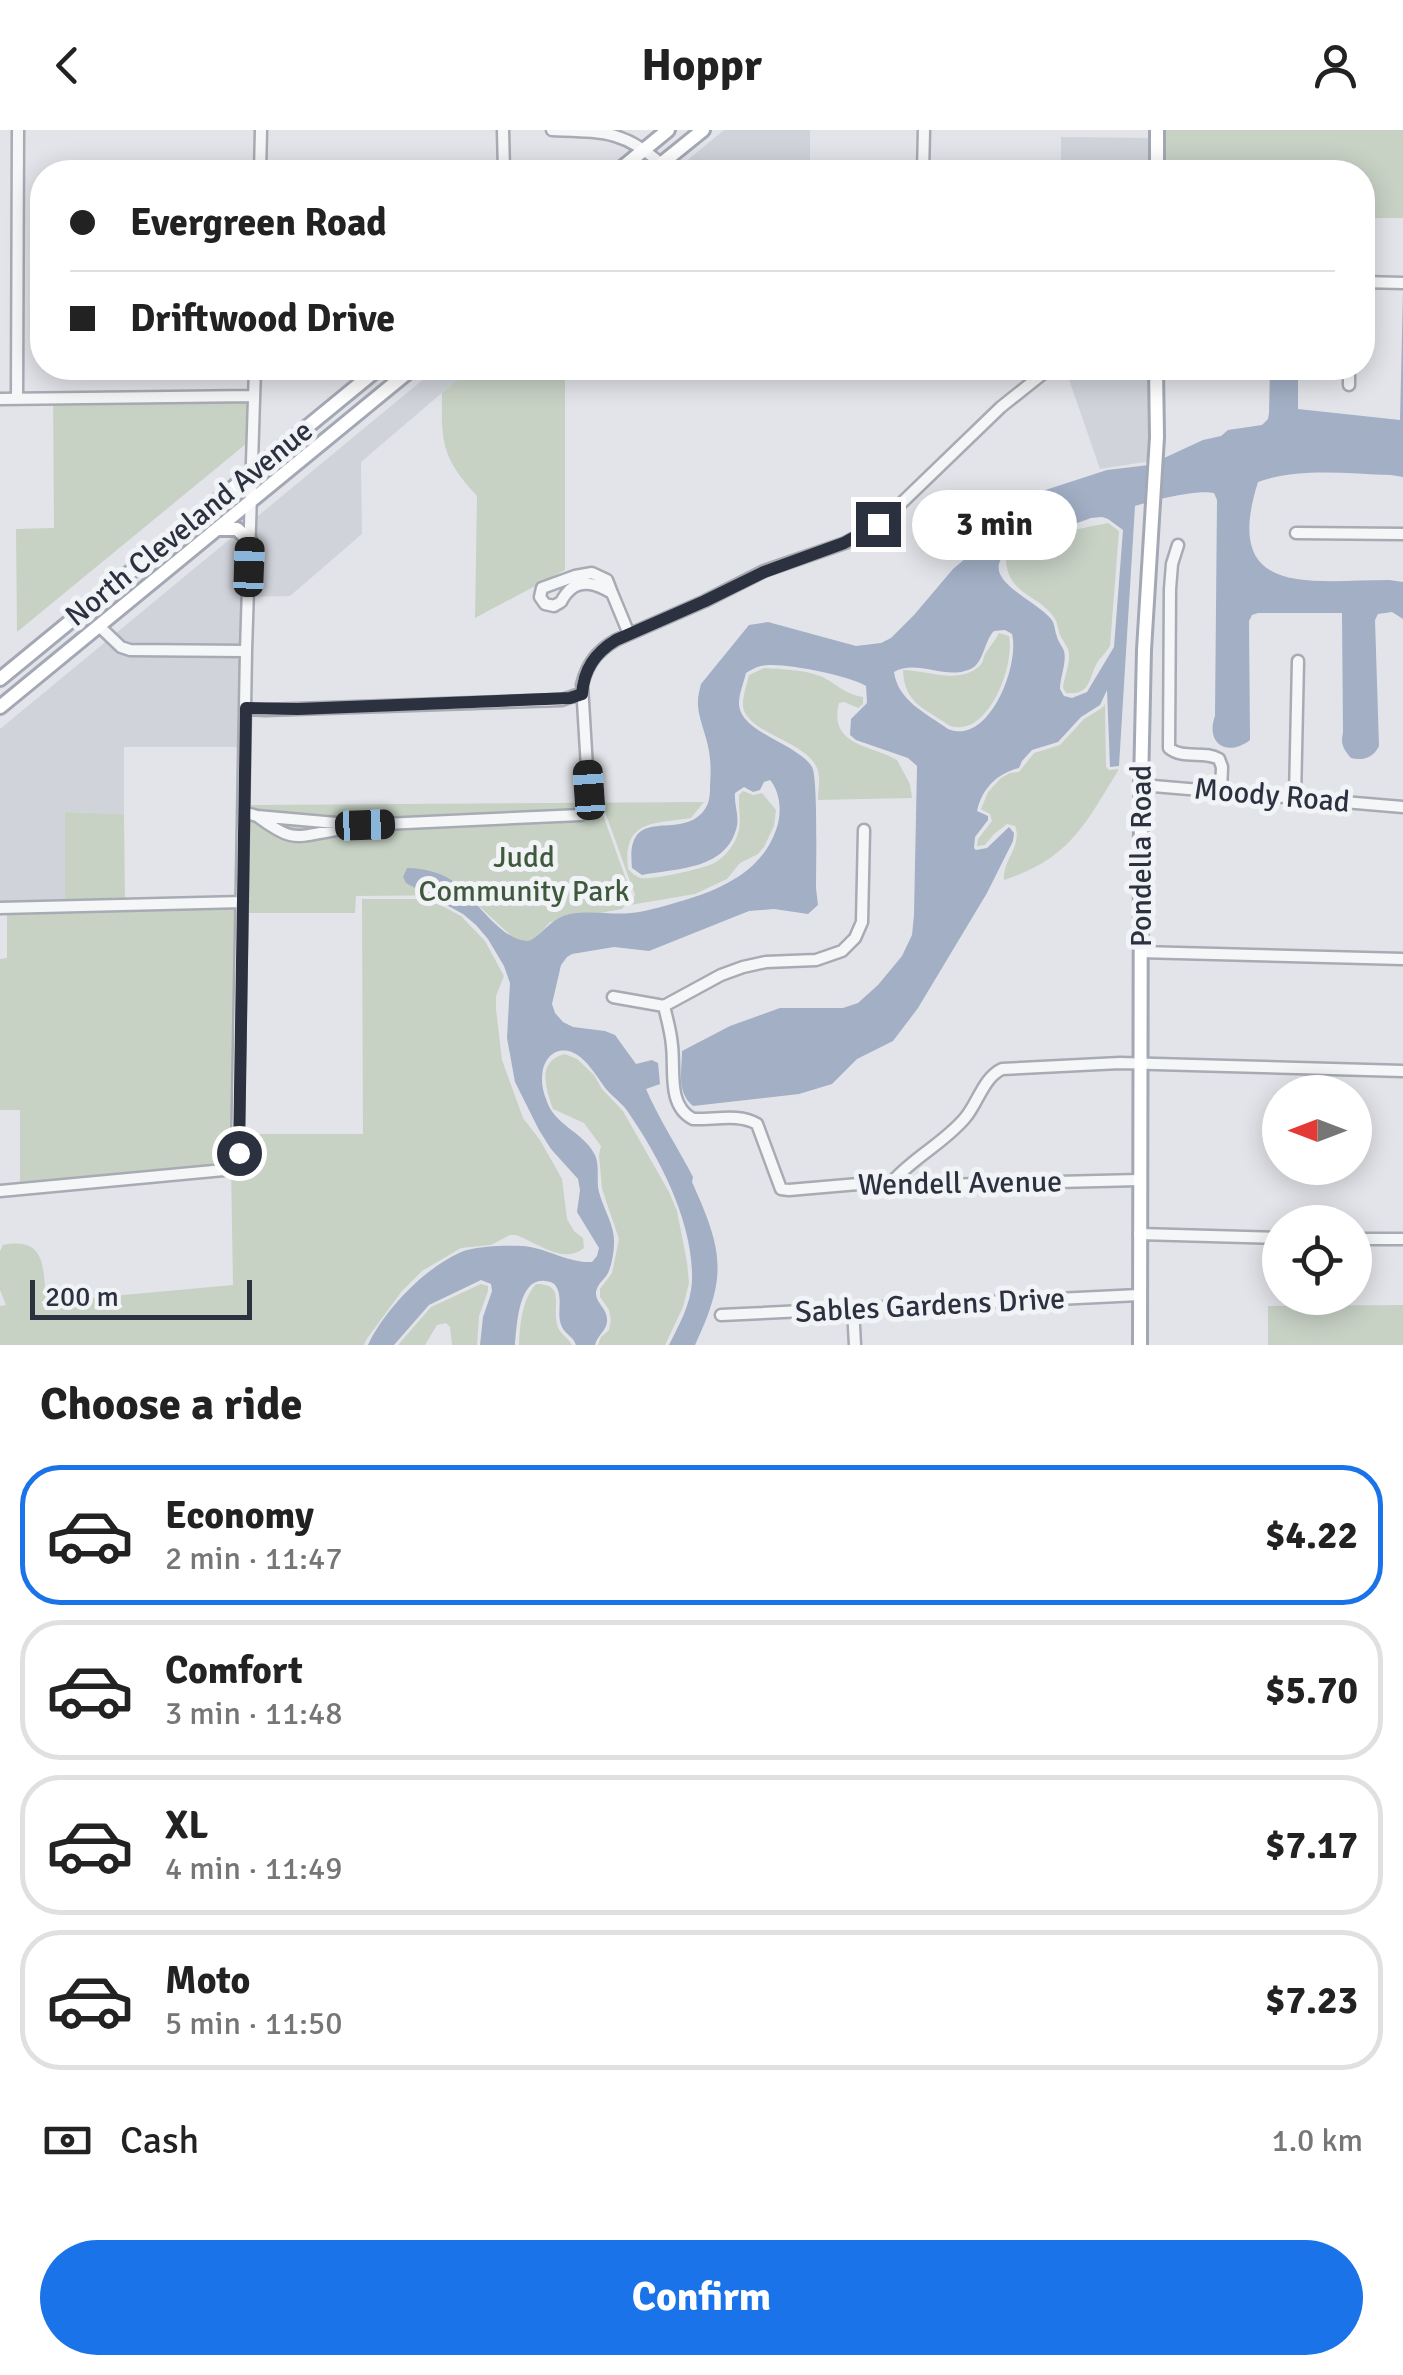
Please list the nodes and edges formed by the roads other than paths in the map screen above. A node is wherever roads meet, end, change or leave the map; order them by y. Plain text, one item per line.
1 (18, 130) edge
2 (261, 130) edge
3 (503, 130) edge
4 (552, 130) edge
5 (668, 130) edge
6 (703, 130) edge
7 (924, 130) edge
8 (1157, 130) edge
9 (646, 148) junction
10 (260, 160) edge
11 (504, 160) edge
12 (632, 160) edge
13 (652, 160) edge
14 (666, 160) edge
15 (923, 160) edge
16 (1157, 160) edge
17 (1375, 282) edge
18 (1403, 283) edge
19 (254, 380) edge
20 (363, 380) edge
21 (398, 380) edge
22 (1035, 380) edge
23 (1156, 380) edge
24 (1349, 380) edge
25 (360, 382) junction
26 (1349, 386) dead end
27 (254, 396) junction
28 (0, 399) edge
29 (17, 399) junction
30 (374, 400) junction
31 (252, 472) junction
32 (252, 500) junction
33 (216, 530) junction
34 (1296, 534) dead end
35 (1403, 534) edge
36 (250, 540) junction
37 (1178, 545) dead end
38 (571, 582) dead end
39 (98, 626) junction
40 (630, 634) junction
41 (246, 651) junction
42 (1298, 660) dead end
43 (0, 679) edge
44 (582, 694) junction
45 (0, 707) edge
46 (246, 708) junction
47 (1141, 785) junction
48 (1220, 791) junction
49 (1296, 798) junction
50 (1403, 807) edge
51 (244, 812) junction
52 (256, 816) junction
53 (340, 826) junction
54 (864, 830) dead end
55 (242, 902) junction
56 (0, 908) edge
57 (1140, 952) junction
58 (1403, 959) edge
59 (613, 997) dead end
60 (664, 1006) junction
61 (1140, 1065) junction
62 (1403, 1071) edge
63 (893, 1180) junction
64 (1139, 1180) junction
65 (0, 1191) edge
66 (1139, 1234) junction
67 (1262, 1237) edge
68 (1372, 1239) edge
69 (1403, 1239) edge
70 (1138, 1295) junction
71 (853, 1308) junction
72 (721, 1314) dead end
73 (854, 1345) edge
74 (1140, 1345) edge

1 - 29 street
2 - 10 street
3 - 11 street
4 - 9 street
5 - 9 main road
6 - 14 main road
7 - 15 street
8 - 16 main road
9 - 12 main road
9 - 13 street
17 - 18 street
19 - 27 street
20 - 25 main road, North Cleveland Avenue
21 - 30 main road, North Cleveland Avenue
22 - 40 street
23 - 47 main road, Pondella Road
24 - 26 street
25 - 30 main road
25 - 31 main road, North Cleveland Avenue
27 - 29 street
27 - 31 street
28 - 29 street
30 - 32 main road, North Cleveland Avenue
31 - 32 street
31 - 43 main road, North Cleveland Avenue
32 - 33 main road, North Cleveland Avenue
32 - 36 street
33 - 36 main road
33 - 39 main road, North Cleveland Avenue
34 - 35 street
36 - 41 street
37 - 48 street
38 - 40 street
39 - 41 street
39 - 45 main road, North Cleveland Avenue
40 - 44 street
41 - 46 street
42 - 49 street
44 - 46 street
44 - 53 street
46 - 51 street
47 - 48 street, Moody Road
47 - 57 main road, Pondella Road
48 - 49 street, Moody Road
49 - 50 street, Moody Road
51 - 52 street
51 - 55 street
52 - 53 street
52 - 53 street
54 - 60 street
55 - 56 street
55 - 65 street
57 - 58 street
57 - 61 main road, Pondella Road
59 - 60 street
60 - 63 street, Wendell Avenue
61 - 62 street
61 - 63 street
61 - 64 main road, Pondella Road
63 - 64 street, Wendell Avenue
64 - 66 main road, Pondella Road
66 - 67 street
66 - 70 main road, Pondella Road
68 - 69 street
70 - 71 street, Sables Gardens Drive
70 - 74 main road, Pondella Road
71 - 72 street, Sables Gardens Drive
71 - 73 street

